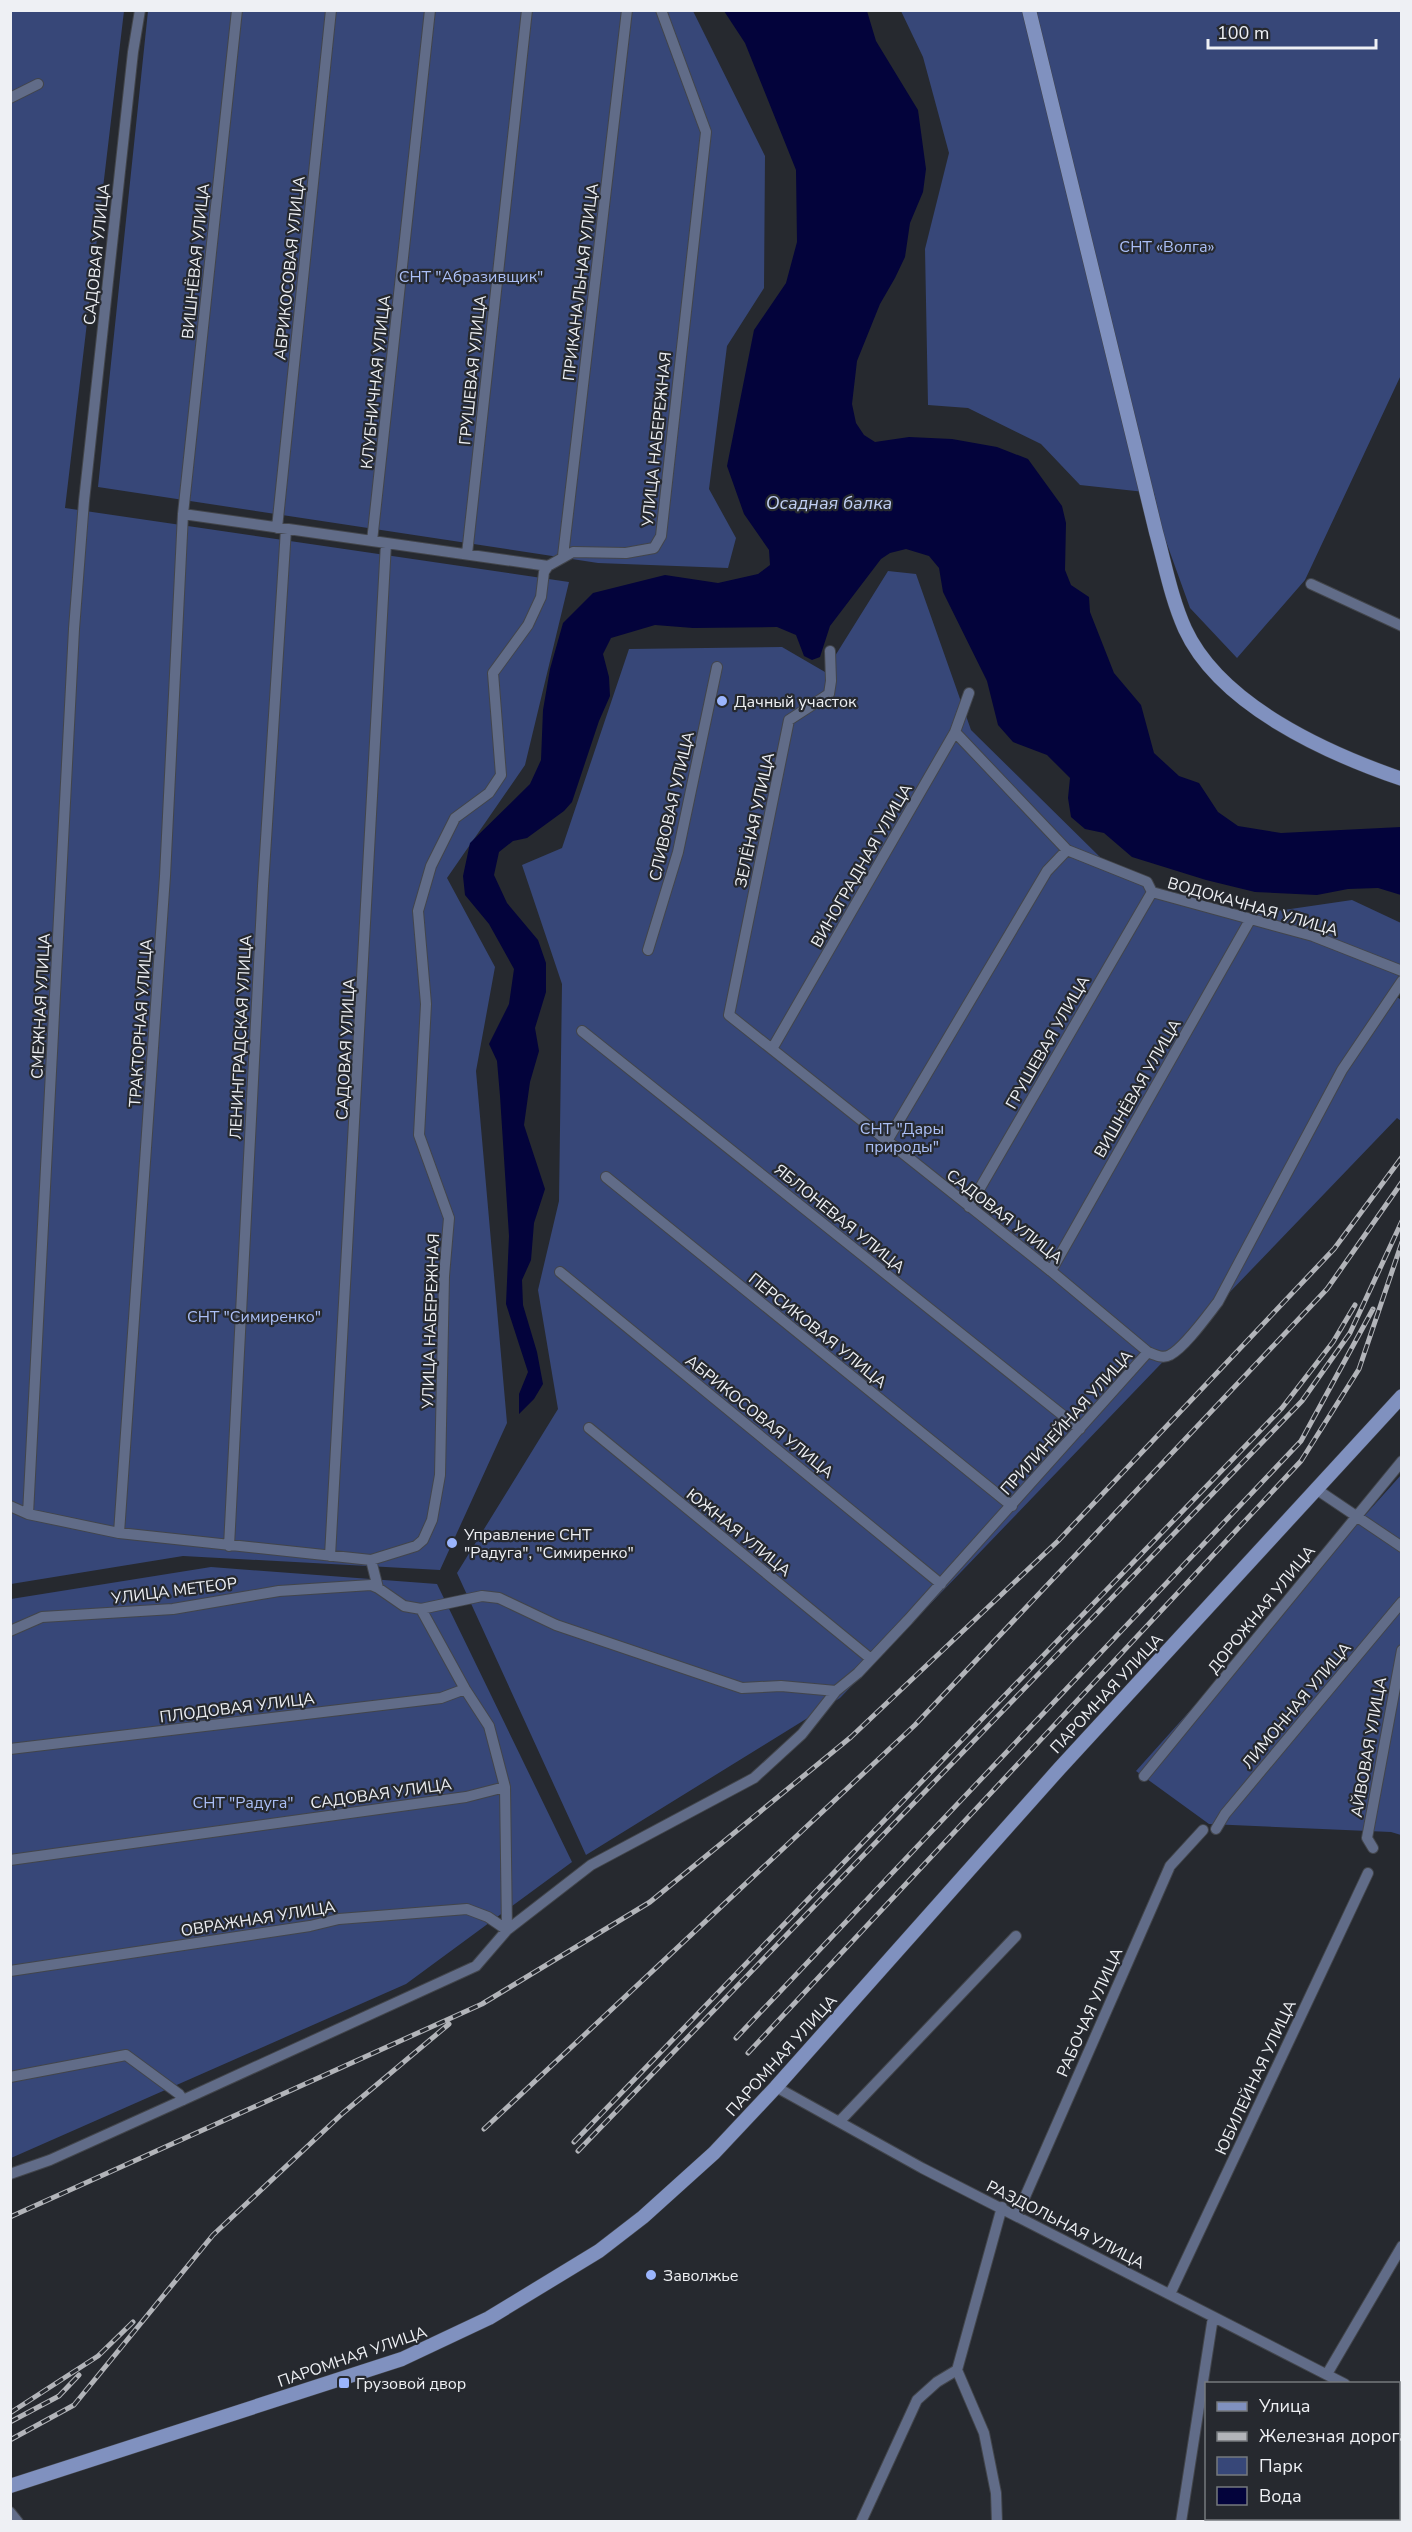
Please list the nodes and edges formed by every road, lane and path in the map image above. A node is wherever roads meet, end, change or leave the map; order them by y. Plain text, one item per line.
1 (140, 10) edge
2 (237, 10) edge
3 (331, 10) edge
4 (430, 10) edge
5 (527, 10) edge
6 (627, 10) edge
7 (661, 10) edge
8 (1029, 10) edge
9 (38, 84) dead end
10 (10, 98) edge
11 (84, 501) joint
12 (183, 514) junction
13 (282, 528) junction
14 (372, 541) junction
15 (386, 543) junction
16 (467, 555) junction
17 (563, 556) junction
18 (548, 566) junction
19 (1311, 584) dead end
20 (1401, 626) edge
21 (830, 651) dead end
22 (717, 667) dead end
23 (969, 693) dead end
24 (956, 732) junction
25 (1401, 779) edge
26 (1067, 850) junction
27 (1152, 892) junction
28 (1250, 920) junction
29 (648, 950) dead end
30 (1401, 971) edge
31 (1401, 981) edge
32 (729, 1015) joint
33 (582, 1031) dead end
34 (772, 1049) junction
35 (887, 1141) junction
36 (606, 1177) dead end
37 (969, 1207) junction
38 (1051, 1271) junction
39 (560, 1272) dead end
40 (1148, 1352) junction
41 (1401, 1396) edge
42 (589, 1428) dead end
43 (1080, 1429) junction
44 (1401, 1461) edge
45 (1316, 1489) junction
46 (10, 1506) edge
47 (1011, 1506) junction
48 (28, 1514) junction
49 (1357, 1516) junction
50 (119, 1533) junction
51 (229, 1546) junction
52 (1401, 1547) edge
53 (330, 1556) junction
54 (371, 1560) junction
55 (941, 1584) junction
56 (378, 1588) junction
57 (1401, 1602) edge
58 (421, 1609) junction
59 (10, 1631) edge
60 (1401, 1650) edge
61 (871, 1659) junction
62 (465, 1689) junction
63 (836, 1691) junction
64 (10, 1749) edge
65 (1144, 1776) dead end
66 (505, 1787) junction
67 (1216, 1829) dead end
68 (1203, 1830) dead end
69 (1373, 1848) dead end
70 (10, 1860) edge
71 (1368, 1873) dead end
72 (507, 1930) junction
73 (1016, 1936) dead end
74 (10, 1971) edge
75 (10, 2077) edge
76 (776, 2086) junction
77 (183, 2100) junction
78 (839, 2122) junction
79 (10, 2174) edge
80 (1002, 2207) junction
81 (1017, 2215) junction
82 (1401, 2246) edge
83 (1170, 2294) junction
84 (1213, 2317) junction
85 (957, 2370) junction
86 (1327, 2374) junction
87 (1341, 2382) edge
88 (10, 2486) edge
89 (10, 2512) edge
90 (18, 2522) edge
91 (861, 2522) edge
92 (997, 2522) edge
93 (1180, 2522) edge

1 - 11 street, САДОВАЯ УЛИЦА
2 - 12 street, ВИШНЁВАЯ УЛИЦА
3 - 13 street, АБРИКОСОВАЯ УЛИЦА
4 - 14 street, КЛУБНИЧНАЯ УЛИЦА
5 - 16 street, ГРУШЕВАЯ УЛИЦА
6 - 17 street, ПРИКАНАЛЬНАЯ УЛИЦА
7 - 17 street, УЛИЦА НАБЕРЕЖНАЯ
8 - 25 street
9 - 10 street
11 - 48 street, СМЕЖНАЯ УЛИЦА
12 - 13 street
12 - 50 street, ТРАКТОРНАЯ УЛИЦА
13 - 14 street
13 - 51 street, ЛЕНИНГРАДСКАЯ УЛИЦА
14 - 15 street
15 - 16 street
15 - 53 street, САДОВАЯ УЛИЦА
16 - 18 street
17 - 18 street, УЛИЦА НАБЕРЕЖНАЯ
18 - 54 street, УЛИЦА НАБЕРЕЖНАЯ
19 - 20 street
21 - 32 street, ЗЕЛЁНАЯ УЛИЦА
22 - 29 street, СЛИВОВАЯ УЛИЦА
23 - 24 street, ВИНОГРАДНАЯ УЛИЦА
24 - 26 street, ВОДОКАЧНАЯ УЛИЦА
24 - 34 street, ВИНОГРАДНАЯ УЛИЦА
26 - 27 street, ВОДОКАЧНАЯ УЛИЦА
26 - 35 street
27 - 28 street, ВОДОКАЧНАЯ УЛИЦА
27 - 37 street, ГРУШЕВАЯ УЛИЦА
28 - 30 street, ВОДОКАЧНАЯ УЛИЦА
28 - 38 street, ВИШНЁВАЯ УЛИЦА
31 - 40 street, ПРИЛИНЕЙНАЯ УЛИЦА
32 - 34 street, САДОВАЯ УЛИЦА
33 - 43 street, ЯБЛОНЕВАЯ УЛИЦА
34 - 35 street, САДОВАЯ УЛИЦА
35 - 37 street, САДОВАЯ УЛИЦА
36 - 47 street, ПЕРСИКОВАЯ УЛИЦА
37 - 38 street, САДОВАЯ УЛИЦА
38 - 40 street, САДОВАЯ УЛИЦА
39 - 55 street, АБРИКОСОВАЯ УЛИЦА
40 - 43 street, ПРИЛИНЕЙНАЯ УЛИЦА
41 - 45 street, ПАРОМНАЯ УЛИЦА
42 - 61 street, ЮЖНАЯ УЛИЦА
43 - 47 street, ПРИЛИНЕЙНАЯ УЛИЦА
44 - 49 street, ДОРОЖНАЯ УЛИЦА
45 - 49 street
45 - 76 street, ПАРОМНАЯ УЛИЦА
46 - 48 street
47 - 55 street, ПРИЛИНЕЙНАЯ УЛИЦА
48 - 50 street
49 - 52 street
49 - 65 street, ДОРОЖНАЯ УЛИЦА
50 - 51 street
51 - 53 street
53 - 54 street
54 - 56 street
55 - 61 street, ПРИЛИНЕЙНАЯ УЛИЦА
56 - 58 street
56 - 59 street, УЛИЦА МЕТЕОР
57 - 67 street, ЛИМОННАЯ УЛИЦА
58 - 62 street
58 - 63 street
60 - 69 street, АЙВОВАЯ УЛИЦА
61 - 63 street, ПРИЛИНЕЙНАЯ УЛИЦА
62 - 64 street, ПЛОДОВАЯ УЛИЦА
62 - 66 street
63 - 72 street, ПРИЛИНЕЙНАЯ УЛИЦА
66 - 70 street, САДОВАЯ УЛИЦА
66 - 72 street
68 - 81 street, РАБОЧАЯ УЛИЦА
71 - 83 street, ЮБИЛЕЙНАЯ УЛИЦА
72 - 74 street, ОВРАЖНАЯ УЛИЦА
72 - 77 street, ПРИЛИНЕЙНАЯ УЛИЦА
73 - 78 street
75 - 77 street
76 - 78 street, РАЗДОЛЬНАЯ УЛИЦА
76 - 88 street, ПАРОМНАЯ УЛИЦА
77 - 79 street, ПРИЛИНЕЙНАЯ УЛИЦА
78 - 80 street, РАЗДОЛЬНАЯ УЛИЦА
80 - 81 street, РАЗДОЛЬНАЯ УЛИЦА
80 - 85 street
81 - 83 street, РАЗДОЛЬНАЯ УЛИЦА
82 - 86 street
83 - 84 street, РАЗДОЛЬНАЯ УЛИЦА
84 - 86 street, РАЗДОЛЬНАЯ УЛИЦА
84 - 93 street
85 - 91 street
85 - 92 street
86 - 87 street, РАЗДОЛЬНАЯ УЛИЦА
89 - 90 street

